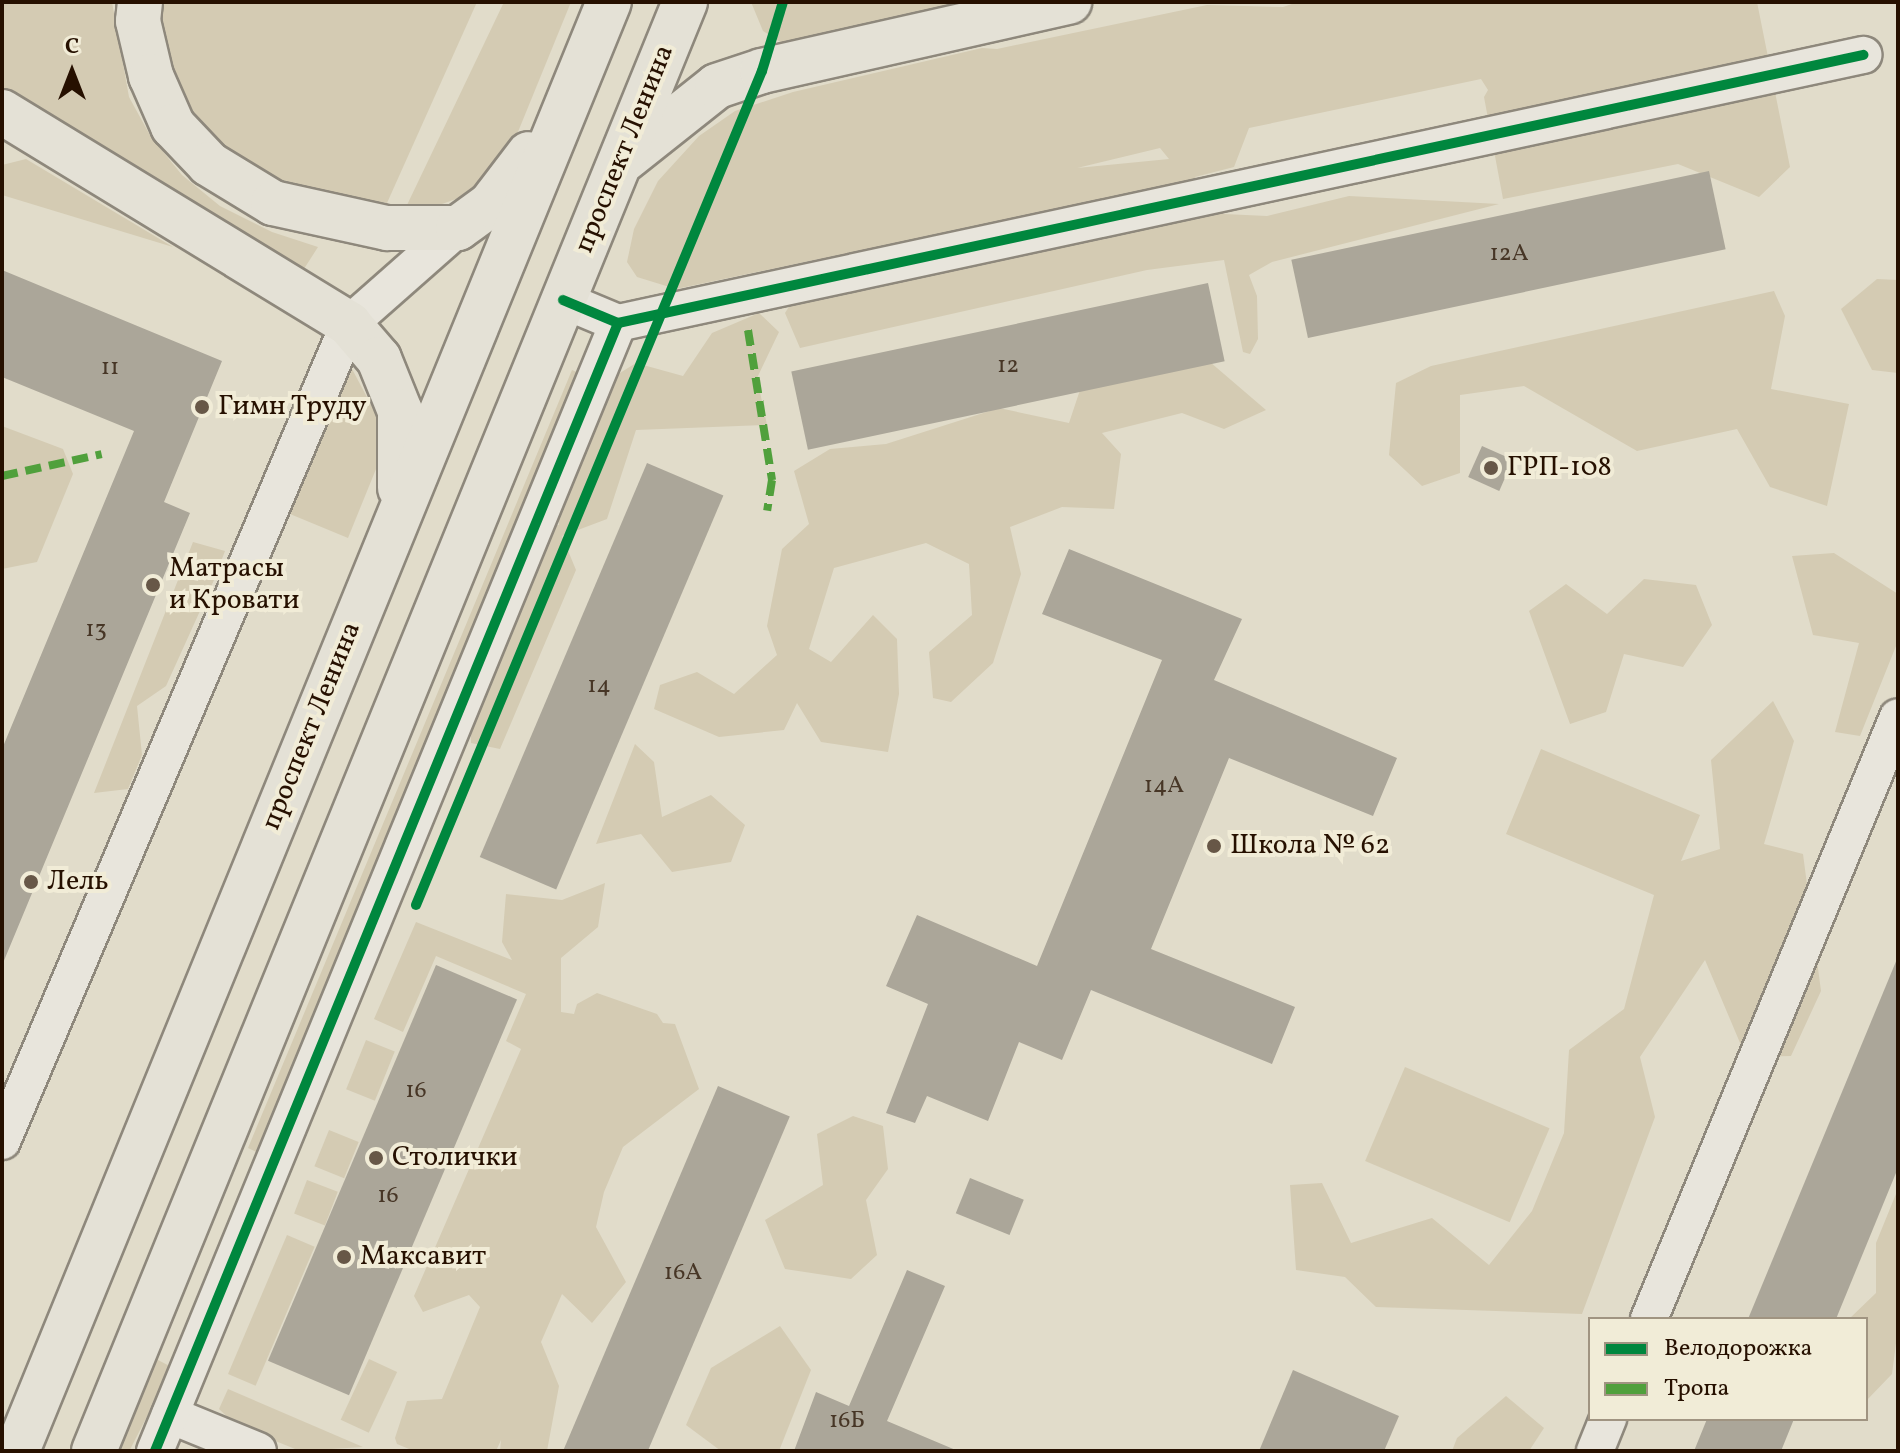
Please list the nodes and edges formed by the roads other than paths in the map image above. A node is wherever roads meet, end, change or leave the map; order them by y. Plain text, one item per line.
1 (140, 2) edge
2 (609, 2) edge
3 (685, 2) edge
4 (1069, 2) edge
5 (1863, 55) dead end
6 (564, 107) junction
7 (2, 112) edge
8 (625, 159) junction
9 (458, 228) junction
10 (563, 300) junction
11 (618, 323) junction
12 (349, 324) junction
13 (400, 509) junction
14 (1898, 717) edge
15 (2, 1141) edge
16 (1650, 1317) edge
17 (170, 1415) junction
18 (1607, 1421) edge
19 (17, 1451) edge
20 (94, 1451) edge
21 (155, 1451) edge
22 (258, 1451) edge
23 (1595, 1451) edge

1 - 9 main road
2 - 6 main road, проспект Ленина
3 - 8 main road, проспект Ленина
4 - 8 main road
5 - 11 street
6 - 9 main road
6 - 13 main road, проспект Ленина
7 - 12 main road
8 - 10 main road, проспект Ленина
9 - 12 street
10 - 11 street
10 - 20 main road, проспект Ленина
11 - 17 street
12 - 13 main road
12 - 15 street
13 - 19 main road, проспект Ленина
14 - 16 street
17 - 21 street
17 - 22 street
18 - 23 street

